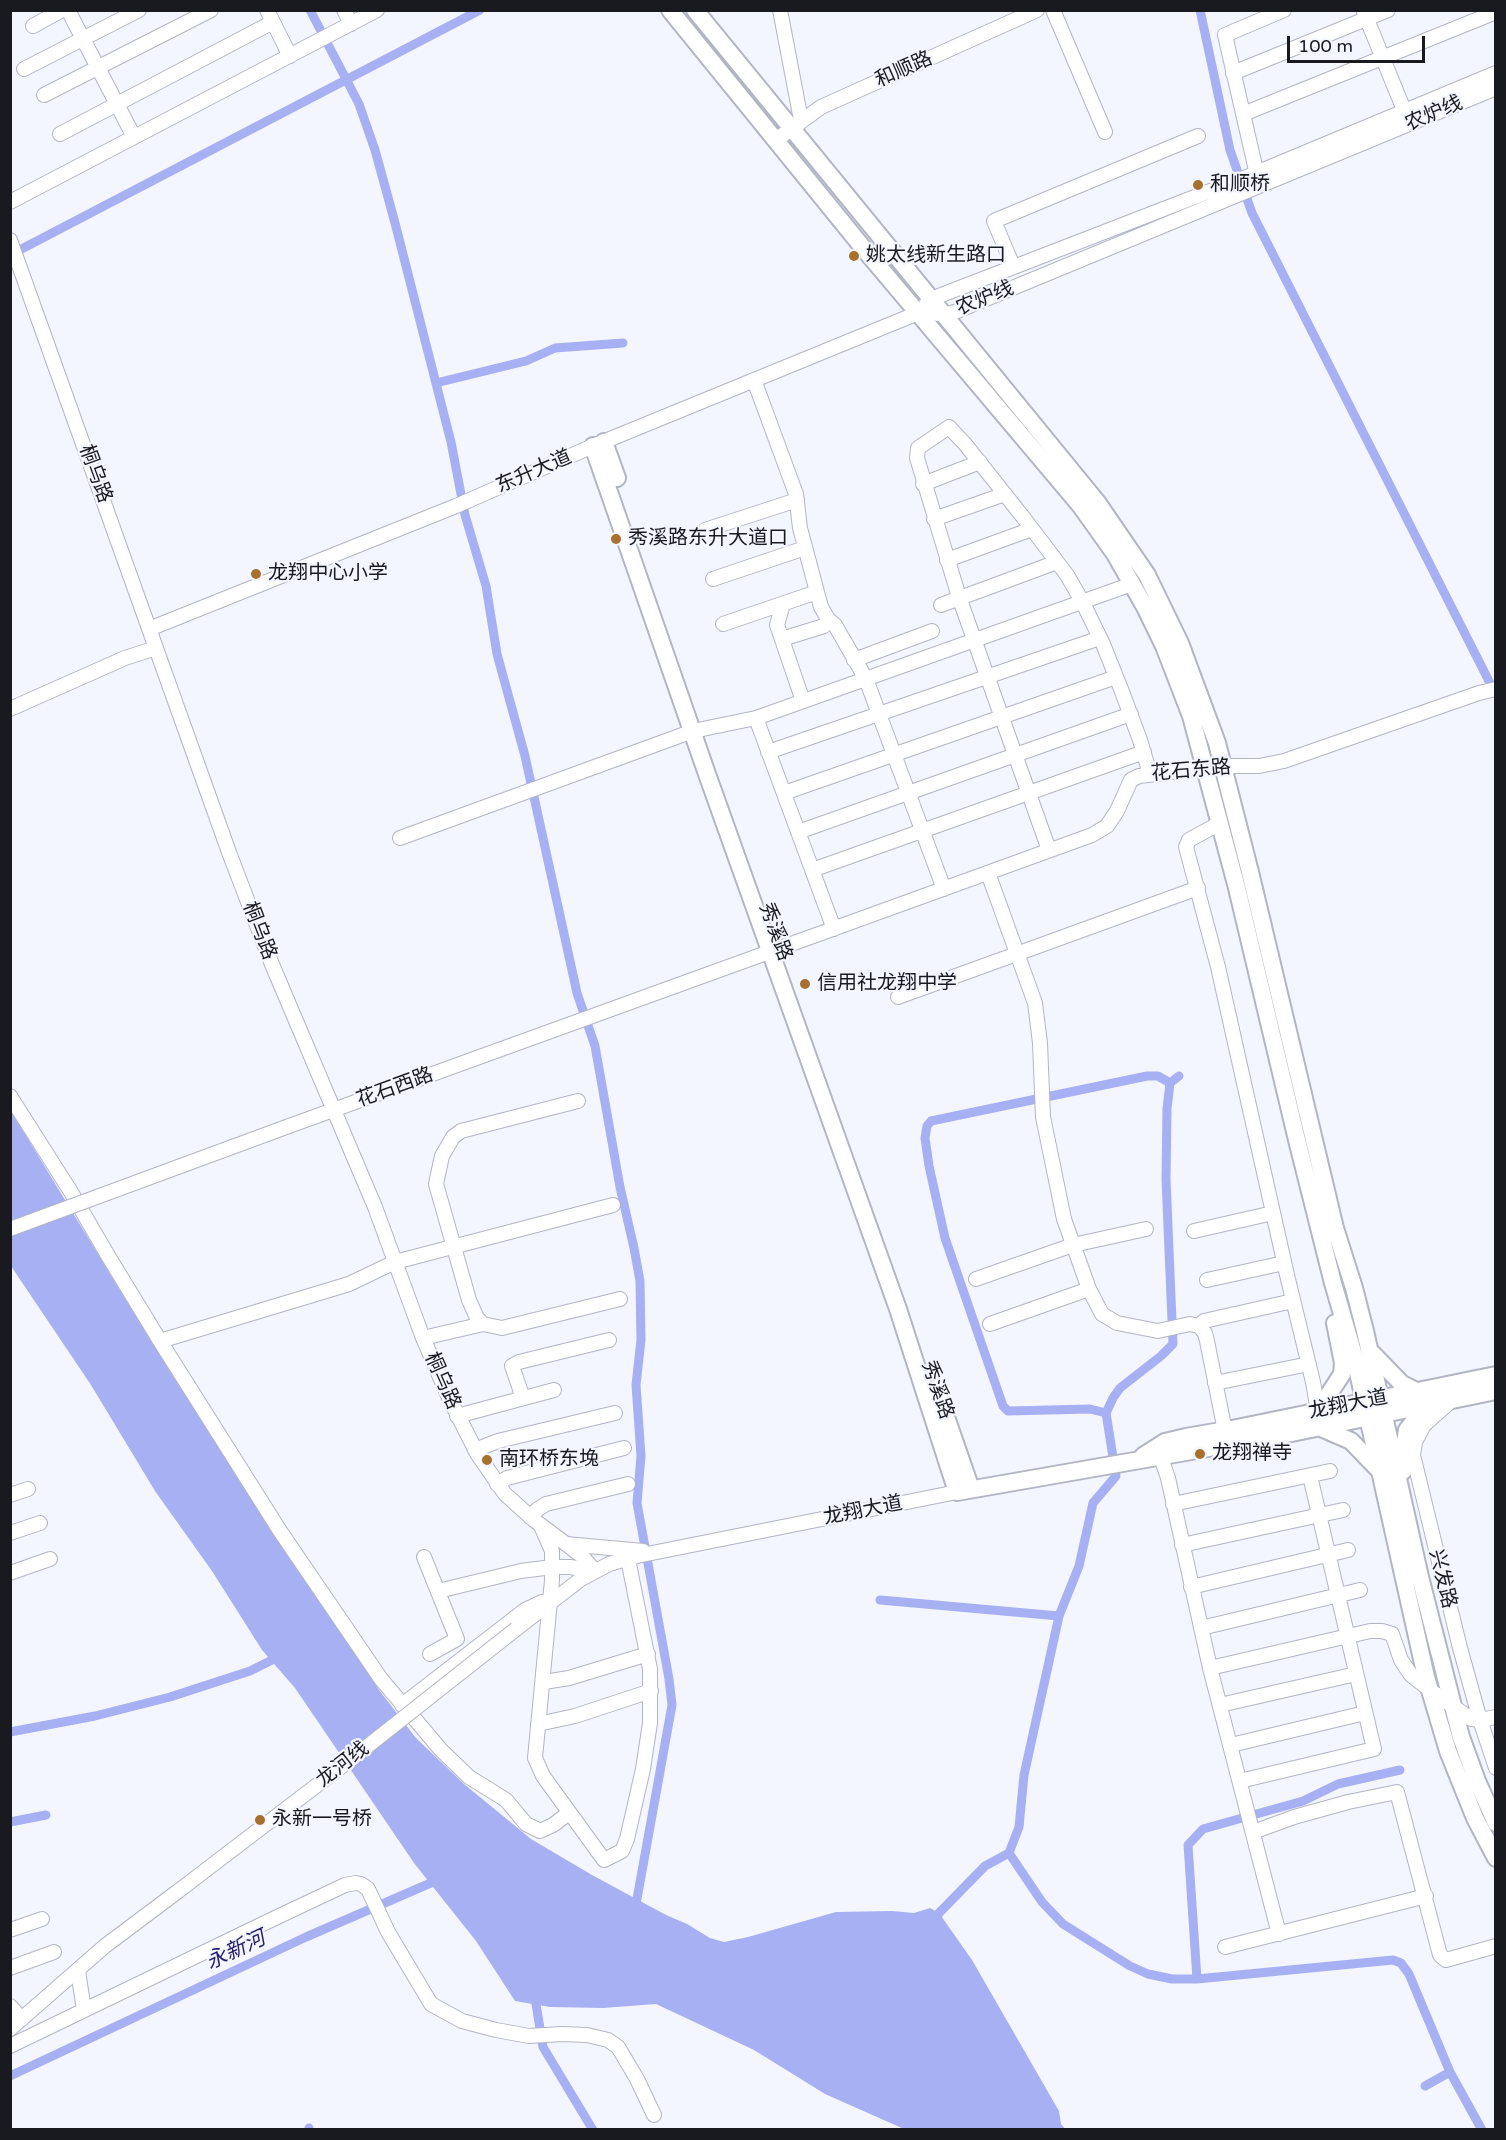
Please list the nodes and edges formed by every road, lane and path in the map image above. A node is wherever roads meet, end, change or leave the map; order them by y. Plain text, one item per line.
1 (62, 10) edge
2 (68, 10) edge
3 (139, 10) edge
4 (211, 10) edge
5 (344, 10) edge
6 (377, 10) edge
7 (670, 10) edge
8 (694, 10) edge
9 (780, 10) edge
10 (1037, 10) edge
11 (1053, 10) edge
12 (1284, 10) edge
13 (1388, 10) edge
14 (1496, 12) edge
15 (1365, 15) edge
16 (270, 16) edge
17 (351, 24) junction
18 (33, 26) dead end
19 (83, 39) junction
20 (290, 56) junction
21 (1382, 58) junction
22 (98, 68) junction
23 (24, 69) dead end
24 (1233, 73) junction
25 (1496, 73) edge
26 (1496, 88) edge
27 (44, 95) dead end
28 (117, 104) junction
29 (1404, 110) junction
30 (1243, 114) junction
31 (796, 124) junction
32 (1105, 132) dead end
33 (60, 134) dead end
34 (1198, 136) dead end
35 (134, 137) junction
36 (776, 140) junction
37 (1255, 181) junction
38 (1229, 191) junction
39 (10, 202) edge
40 (10, 240) edge
41 (1013, 266) junction
42 (931, 299) junction
43 (918, 313) junction
44 (944, 315) junction
45 (754, 380) junction
46 (599, 444) junction
47 (980, 462) junction
48 (923, 483) junction
49 (1005, 494) junction
50 (797, 500) junction
51 (934, 519) junction
52 (1032, 529) junction
53 (705, 530) dead end
54 (805, 548) junction
55 (947, 560) junction
56 (1057, 562) junction
57 (713, 579) dead end
58 (1132, 584) junction
59 (817, 592) junction
60 (960, 598) junction
61 (1083, 603) junction
62 (783, 604) junction
63 (941, 605) dead end
64 (756, 613) junction
65 (828, 619) junction
66 (723, 624) dead end
67 (777, 625) junction
68 (149, 629) junction
69 (932, 631) dead end
70 (1100, 638) junction
71 (782, 639) junction
72 (975, 641) junction
73 (156, 648) junction
74 (854, 660) junction
75 (1116, 676) junction
76 (988, 677) junction
77 (866, 679) junction
78 (1496, 689) edge
79 (804, 701) junction
80 (10, 709) edge
81 (879, 714) junction
82 (1131, 714) junction
83 (1002, 717) junction
84 (756, 718) junction
85 (698, 729) junction
86 (768, 752) junction
87 (1144, 752) junction
88 (894, 755) junction
89 (1015, 755) junction
90 (1214, 767) junction
91 (1150, 774) junction
92 (784, 793) junction
93 (908, 793) junction
94 (1029, 793) junction
95 (1220, 823) junction
96 (922, 831) junction
97 (798, 832) junction
98 (400, 838) dead end
99 (1049, 850) junction
100 (812, 870) junction
101 (988, 873) junction
102 (1198, 888) junction
103 (944, 889) junction
104 (834, 929) junction
105 (776, 950) junction
106 (1017, 953) junction
107 (898, 997) dead end
108 (10, 1096) edge
109 (578, 1101) dead end
110 (334, 1111) junction
111 (613, 1205) dead end
112 (1273, 1213) junction
113 (10, 1229) edge
114 (1146, 1229) dead end
115 (1194, 1231) dead end
116 (1072, 1245) junction
117 (454, 1246) junction
118 (395, 1262) junction
119 (1284, 1263) junction
120 (976, 1279) dead end
121 (1207, 1280) dead end
122 (1333, 1283) junction
123 (1089, 1289) junction
124 (620, 1299) dead end
125 (1293, 1301) junction
126 (483, 1324) junction
127 (990, 1324) dead end
128 (1199, 1326) junction
129 (423, 1338) junction
130 (609, 1340) dead end
131 (160, 1341) junction
132 (1370, 1351) junction
133 (1309, 1364) junction
134 (1496, 1374) edge
135 (1215, 1383) junction
136 (554, 1390) dead end
137 (1416, 1391) junction
138 (1496, 1391) edge
139 (523, 1398) junction
140 (1452, 1400) junction
141 (1426, 1406) junction
142 (1374, 1408) junction
143 (615, 1413) dead end
144 (457, 1416) junction
145 (1319, 1419) junction
146 (1225, 1431) junction
147 (624, 1448) dead end
148 (475, 1450) junction
149 (1159, 1452) junction
150 (1379, 1470) junction
151 (1330, 1471) dead end
152 (1310, 1476) junction
153 (497, 1484) junction
154 (628, 1484) dead end
155 (28, 1489) dead end
156 (964, 1491) junction
157 (10, 1495) edge
158 (1173, 1504) junction
159 (1343, 1510) dead end
160 (1318, 1515) junction
161 (535, 1520) junction
162 (40, 1523) dead end
163 (10, 1533) edge
164 (1413, 1543) junction
165 (566, 1544) junction
166 (1182, 1545) junction
167 (1348, 1550) dead end
168 (657, 1552) junction
169 (1328, 1555) junction
170 (424, 1557) dead end
171 (633, 1557) junction
172 (50, 1559) dead end
173 (552, 1567) junction
174 (595, 1571) junction
175 (10, 1572) edge
176 (1191, 1587) junction
177 (1360, 1590) dead end
178 (438, 1591) junction
179 (1338, 1595) junction
180 (549, 1604) junction
181 (1201, 1628) junction
182 (1347, 1637) junction
183 (430, 1654) dead end
184 (648, 1654) junction
185 (1210, 1668) junction
186 (1356, 1674) junction
187 (544, 1682) junction
188 (1430, 1690) junction
189 (651, 1691) junction
190 (402, 1705) junction
191 (1220, 1705) junction
192 (1453, 1706) junction
193 (1365, 1713) junction
194 (1496, 1717) edge
195 (1479, 1720) junction
196 (538, 1724) junction
197 (1230, 1745) junction
198 (1496, 1768) edge
199 (1240, 1781) junction
200 (569, 1813) junction
201 (1496, 1823) edge
202 (1253, 1830) junction
203 (1496, 1858) edge
204 (1426, 1896) junction
205 (42, 1919) dead end
206 (10, 1930) edge
207 (1279, 1934) junction
208 (1496, 1946) edge
209 (1225, 1947) dead end
210 (54, 1952) dead end
211 (10, 1968) edge
212 (78, 1971) junction
213 (10, 2006) edge
214 (84, 2010) junction
215 (22, 2019) junction
216 (10, 2029) edge
217 (10, 2046) edge
218 (654, 2115) dead end

1 - 18 street
2 - 19 street
3 - 19 street
4 - 22 street
5 - 17 street
6 - 17 street
7 - 36 main road
8 - 31 main road
9 - 31 street
10 - 31 street, 和顺路
11 - 32 street
12 - 24 street
13 - 15 street
14 - 21 street
15 - 21 street
15 - 24 street
16 - 20 street
16 - 28 street
17 - 20 street
19 - 22 street
19 - 23 street
20 - 35 street
21 - 29 street
21 - 30 street
22 - 27 street
22 - 28 street
24 - 30 street
25 - 29 street, 农炉线
26 - 37 street, 农炉线
28 - 33 street
28 - 35 street
29 - 37 street, 农炉线
30 - 37 street
31 - 36 street, 和顺路
31 - 42 main road
34 - 41 street
35 - 39 street
36 - 43 main road
37 - 38 street, 农炉线
38 - 41 street, 农炉线
38 - 44 street, 农炉线
40 - 68 street, 桐乌路
41 - 42 street, 农炉线
42 - 43 street, 农炉线
42 - 44 main road
43 - 44 street, 农炉线
43 - 45 street, 东升大道
43 - 58 main road
44 - 90 main road
45 - 46 street, 东升大道
45 - 50 street
46 - 68 street, 东升大道
46 - 85 main road, 秀溪路
47 - 48 street
47 - 48 street
47 - 49 street
48 - 51 street
49 - 51 street
49 - 52 street
50 - 53 street
50 - 54 street
51 - 55 street
52 - 55 street
52 - 56 street
54 - 57 street
54 - 59 street
55 - 60 street
56 - 60 street
56 - 61 street
58 - 61 street
58 - 90 main road
59 - 62 street
59 - 65 street
60 - 63 street
60 - 72 street
61 - 70 street
61 - 72 street
62 - 64 street
62 - 67 street
64 - 66 street
64 - 67 street
65 - 71 street
65 - 74 street
67 - 71 street
68 - 73 street, 桐乌路
69 - 74 street
70 - 75 street
70 - 76 street
71 - 79 street
72 - 76 street
72 - 77 street
73 - 80 street
73 - 110 street, 桐乌路
74 - 77 street
75 - 82 street
75 - 83 street
76 - 81 street
76 - 83 street
77 - 79 street
77 - 81 street
78 - 90 street, 花石东路
79 - 84 street
81 - 86 street
81 - 88 street
82 - 87 street
82 - 89 street
83 - 88 street
83 - 89 street
84 - 85 street
84 - 86 street
85 - 98 street
85 - 105 main road, 秀溪路
86 - 92 street
87 - 91 street
87 - 94 street
88 - 92 street
88 - 93 street
89 - 93 street
89 - 94 street
90 - 91 street, 花石东路
90 - 95 main road
90 - 132 main road
91 - 99 street, 花石东路
92 - 97 street
93 - 96 street
93 - 97 street
94 - 96 street
94 - 99 street
95 - 102 street
95 - 122 main road
96 - 100 street
96 - 103 street
97 - 100 street
99 - 101 street, 花石东路
100 - 104 street
101 - 103 street, 花石东路
101 - 106 street
102 - 106 street
102 - 112 street
103 - 104 street, 花石东路
104 - 105 street, 花石东路
105 - 110 street, 花石西路
105 - 156 main road, 秀溪路
106 - 107 street
106 - 116 street
108 - 131 street
109 - 117 street
110 - 113 street, 花石西路, bridge
110 - 118 street, 桐乌路
111 - 117 street
112 - 115 street
112 - 119 street
114 - 116 street
116 - 120 street
116 - 123 street
117 - 118 street
117 - 126 street
118 - 129 street, 桐乌路
118 - 131 street
119 - 121 street
119 - 125 street
122 - 142 main road
122 - 145 main road
123 - 127 street
123 - 128 street
124 - 126 street
125 - 128 street
125 - 133 street
126 - 129 street
128 - 135 street
129 - 144 street, 桐乌路
130 - 139 street
131 - 190 street
132 - 137 main road
132 - 142 main road
133 - 135 street
133 - 145 street
134 - 137 main road, 龙翔大道
135 - 146 street
136 - 139 street
137 - 142 main road, 龙翔大道
138 - 140 main road, 龙翔大道
139 - 144 street
140 - 141 main road, 龙翔大道
140 - 195 street, 兴发路
141 - 142 main road, 龙翔大道
141 - 164 main road
142 - 145 main road, 龙翔大道
142 - 150 main road
142 - 164 main road
143 - 148 street
144 - 148 street, 桐乌路
145 - 146 main road, 龙翔大道
145 - 149 main road, 龙翔大道
145 - 150 main road
146 - 149 main road, 龙翔大道
147 - 153 street
148 - 153 street, 桐乌路
149 - 156 main road, 龙翔大道
149 - 158 street
150 - 188 main road
151 - 152 street
152 - 158 street
152 - 160 street
153 - 161 street, 桐乌路
154 - 161 street
155 - 157 street
156 - 168 street, 龙翔大道
158 - 166 street
159 - 160 street
160 - 166 street
160 - 169 street
161 - 165 street, 桐乌路
161 - 173 street
162 - 163 street
164 - 192 main road
165 - 168 street
165 - 174 street, 桐乌路
166 - 176 street
167 - 169 street
168 - 171 street, 龙翔大道
169 - 176 street
169 - 179 street
170 - 178 street
171 - 174 street, 龙翔大道
171 - 184 street
172 - 175 street
173 - 174 street
173 - 178 street
173 - 180 street
174 - 180 street, 龙河线
176 - 181 street
177 - 179 street
178 - 183 street
179 - 181 street
179 - 182 street
180 - 187 street
180 - 190 street
180 - 212 street, 龙河线, bridge
181 - 185 street
182 - 185 street
182 - 186 street
182 - 188 street
184 - 187 street
184 - 189 street
185 - 191 street
186 - 191 street
186 - 193 street
187 - 196 street
188 - 192 street
188 - 203 main road
189 - 196 street
189 - 200 street
190 - 200 street
191 - 197 street
192 - 195 street
192 - 201 main road
193 - 197 street
193 - 199 street
194 - 195 street
195 - 198 street, 兴发路
196 - 200 street
197 - 199 street
199 - 202 street
202 - 204 street
202 - 207 street
204 - 207 street
204 - 208 street
205 - 206 street
207 - 209 street
210 - 211 street
212 - 214 street
212 - 215 street, 龙河线
213 - 215 street
214 - 217 street
214 - 218 street
215 - 216 street, 龙河线

